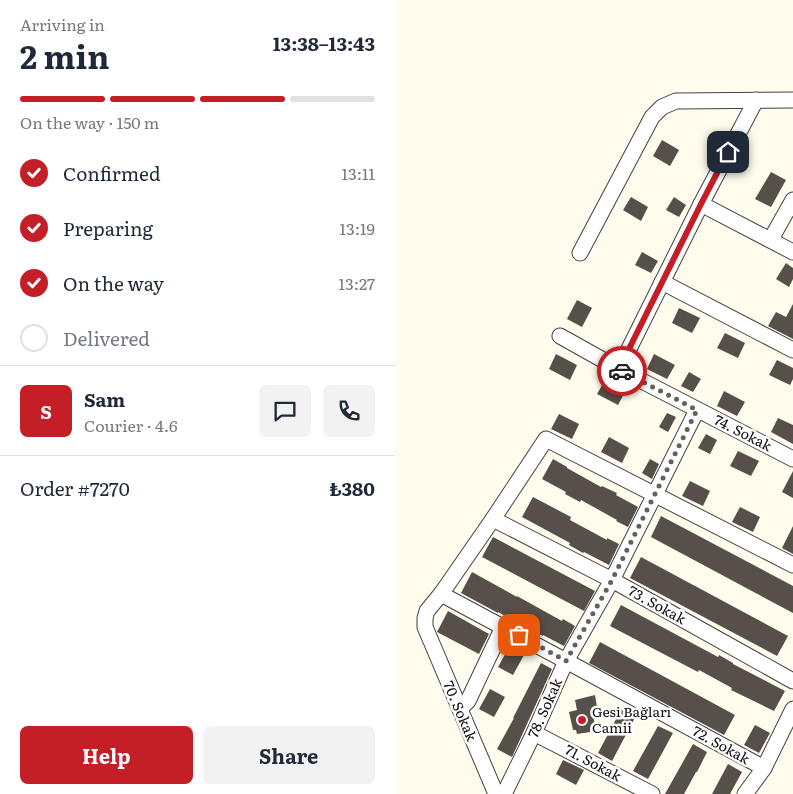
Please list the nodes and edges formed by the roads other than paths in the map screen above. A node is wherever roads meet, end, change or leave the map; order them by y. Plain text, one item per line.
1 (756, 100) junction
2 (793, 100) edge
3 (793, 200) edge
4 (701, 204) junction
5 (771, 239) junction
6 (793, 252) edge
7 (580, 253) dead end
8 (662, 282) junction
9 (560, 336) dead end
10 (793, 350) edge
11 (619, 369) junction
12 (697, 410) junction
13 (793, 459) edge
14 (655, 494) junction
15 (493, 519) junction
16 (793, 565) edge
17 (612, 580) junction
18 (441, 594) junction
19 (503, 627) junction
20 (566, 661) junction
21 (793, 681) edge
22 (460, 709) junction
23 (792, 714) edge
24 (534, 733) junction
25 (764, 768) junction
26 (496, 794) edge
27 (504, 794) edge
28 (652, 794) edge
29 (745, 794) edge

1 - 2 street
1 - 4 street
1 - 7 street
3 - 5 street
4 - 5 street
4 - 8 street
5 - 6 street
8 - 10 street
8 - 11 street
9 - 11 street, 74. Sokak
11 - 12 street, 74. Sokak
12 - 13 street, 74. Sokak
12 - 14 street, 78. Sokak
14 - 15 street
14 - 16 street
14 - 17 street, 78. Sokak
15 - 17 street, 73. Sokak
15 - 18 street
17 - 20 street, 78. Sokak
17 - 21 street, 73. Sokak
18 - 19 street, 72. Sokak
18 - 22 street, 70. Sokak
19 - 20 street, 72. Sokak
19 - 22 street
20 - 24 street, 78. Sokak
20 - 25 street, 72. Sokak
22 - 26 street, 70. Sokak
23 - 25 street
24 - 27 street, 78. Sokak
24 - 28 street, 71. Sokak
25 - 29 street

